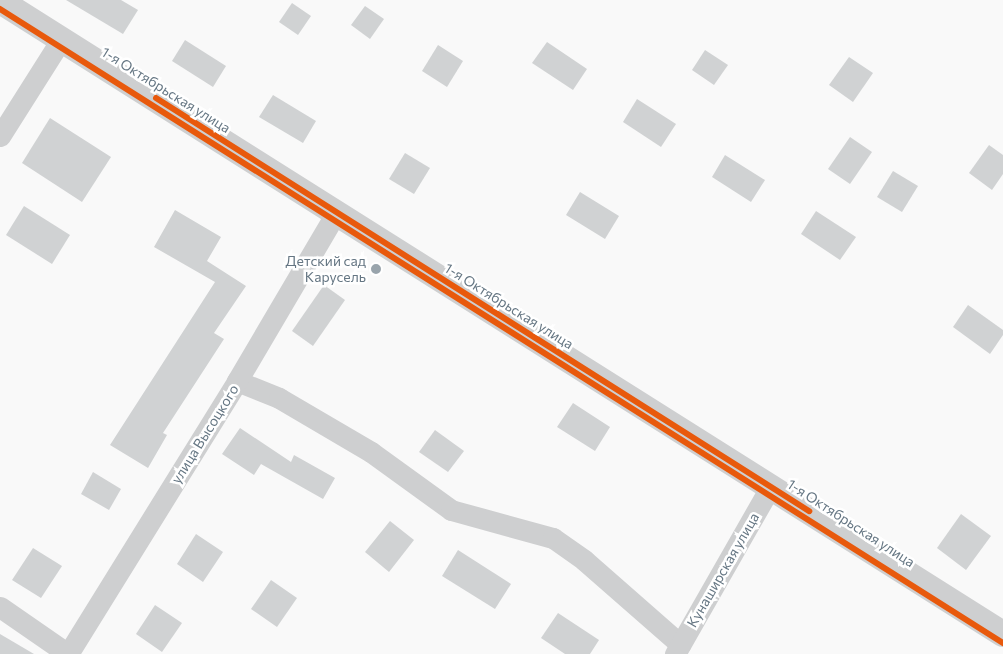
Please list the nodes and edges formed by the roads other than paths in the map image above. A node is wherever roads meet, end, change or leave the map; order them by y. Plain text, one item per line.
1 (0, 0) edge
2 (61, 40) junction
3 (0, 136) edge
4 (337, 211) junction
5 (238, 381) junction
6 (770, 486) junction
7 (0, 607) edge
8 (1003, 634) edge
9 (677, 649) edge
10 (68, 654) edge

1 - 2 street, 1-я Октябрьская улица
2 - 3 street
2 - 4 street, 1-я Октябрьская улица
4 - 5 street, улица Высоцкого
4 - 6 street, 1-я Октябрьская улица
5 - 9 street
5 - 10 street, улица Высоцкого
6 - 8 street, 1-я Октябрьская улица
6 - 9 street, Кунаширская улица
7 - 10 street

